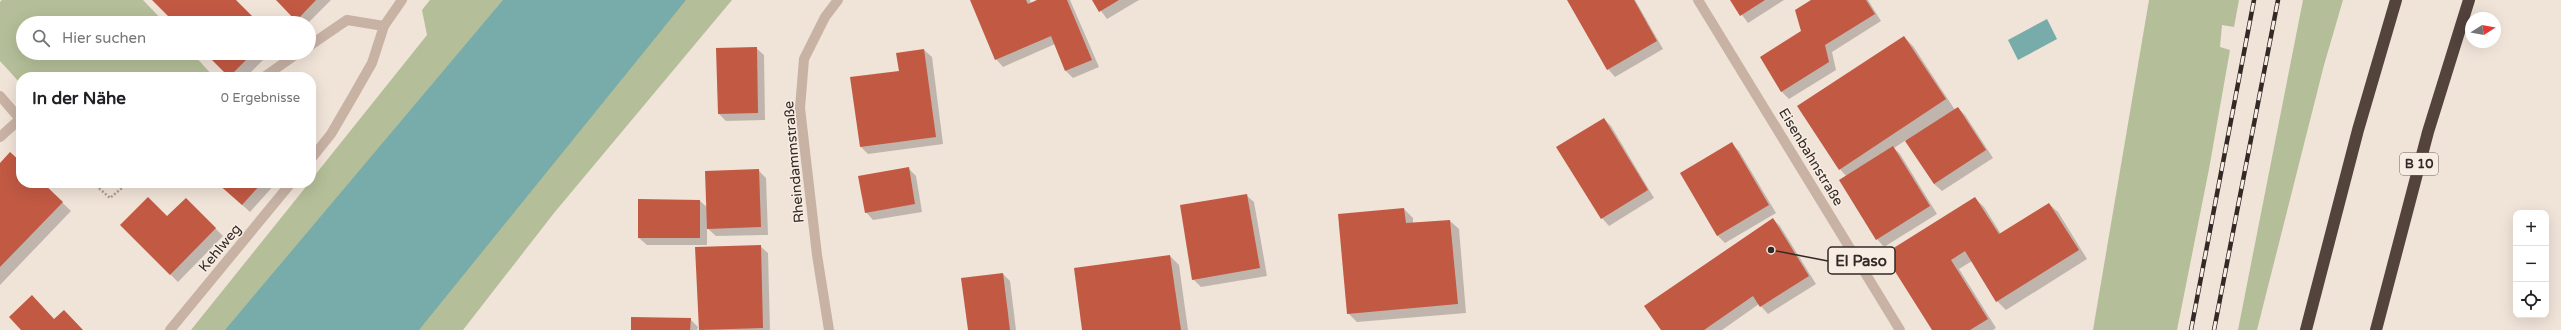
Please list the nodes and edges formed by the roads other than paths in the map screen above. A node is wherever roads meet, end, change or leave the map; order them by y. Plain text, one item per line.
1 (402, 0) edge
2 (838, 0) edge
3 (1698, 0) edge
4 (2396, 0) edge
5 (2469, 0) edge
6 (384, 26) junction
7 (316, 41) edge
8 (288, 60) edge
9 (271, 72) edge
10 (0, 96) edge
11 (16, 114) edge
12 (16, 123) edge
13 (0, 137) edge
14 (316, 153) edge
15 (287, 188) edge
16 (170, 330) edge
17 (829, 330) edge
18 (1900, 330) edge
19 (2306, 330) edge
20 (2376, 330) edge

1 - 6 street
2 - 17 street, Rheindammstraße
3 - 18 street, Eisenbahnstraße
4 - 19 highway
5 - 20 highway, B 10
6 - 7 street
6 - 14 street
8 - 9 street
10 - 11 street
12 - 13 street
15 - 16 street, Kehlweg

